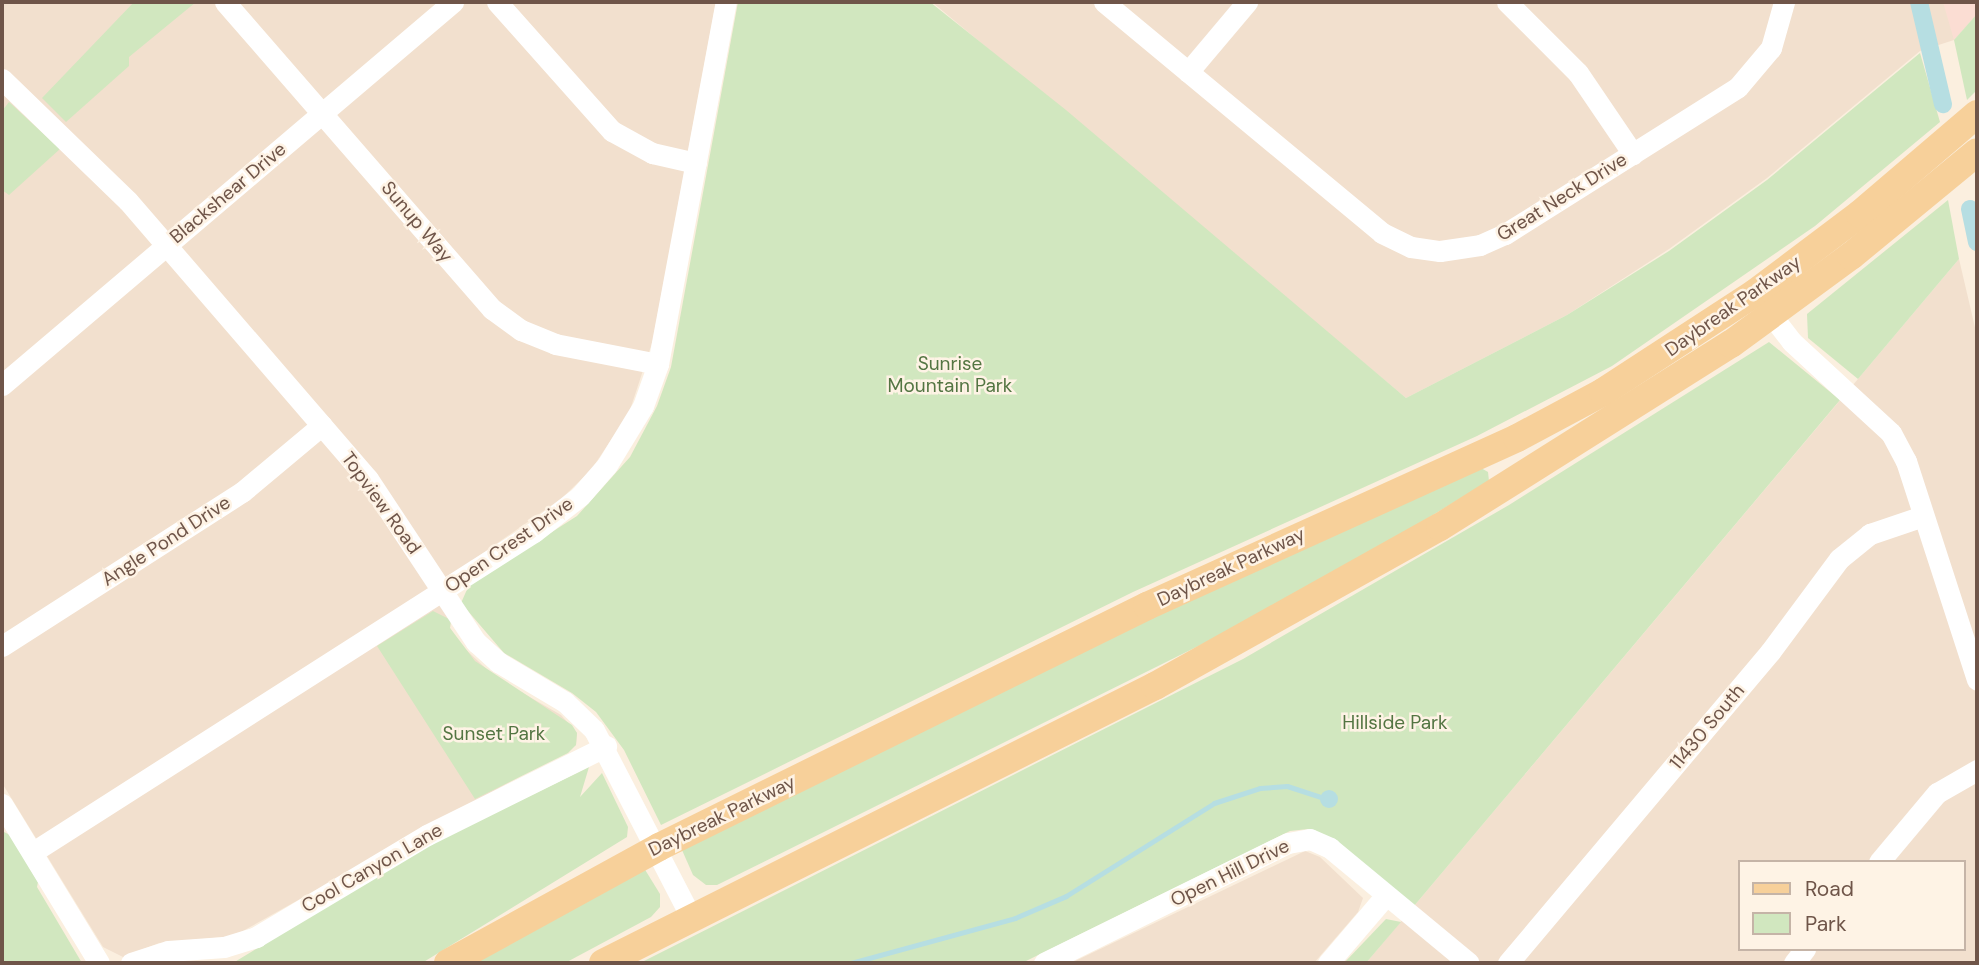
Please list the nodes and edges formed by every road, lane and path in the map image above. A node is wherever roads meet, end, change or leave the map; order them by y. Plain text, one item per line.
1 (225, 2) edge
2 (453, 2) edge
3 (496, 2) edge
4 (726, 2) edge
5 (1104, 2) edge
6 (1247, 2) edge
7 (1507, 2) edge
8 (1784, 2) edge
9 (1188, 72) junction
10 (2, 79) edge
11 (324, 112) junction
12 (1977, 114) edge
13 (1977, 152) edge
14 (1633, 154) junction
15 (696, 163) junction
16 (166, 245) junction
17 (1755, 293) junction
18 (1771, 316) junction
19 (658, 364) junction
20 (2, 385) edge
21 (322, 425) junction
22 (1923, 516) junction
23 (442, 592) junction
24 (2, 646) edge
25 (1977, 680) edge
26 (606, 746) junction
27 (1977, 771) edge
28 (2, 804) edge
29 (659, 847) junction
30 (33, 852) junction
31 (1881, 860) edge
32 (1386, 895) junction
33 (691, 917) junction
34 (99, 963) edge
35 (131, 963) edge
36 (448, 963) edge
37 (603, 963) edge
38 (1044, 963) edge
39 (1328, 963) edge
40 (1469, 963) edge
41 (1508, 963) edge

1 - 11 street, Sunup Way
2 - 11 street, Blackshear Drive
3 - 15 street
4 - 15 street, Open Crest Drive
5 - 9 street, Great Neck Drive
6 - 9 street
7 - 14 street
8 - 14 street, Great Neck Drive
9 - 14 street, Great Neck Drive
10 - 16 street, Topview Road
11 - 16 street, Blackshear Drive
11 - 19 street, Sunup Way
12 - 17 main road, Daybreak Parkway
13 - 18 main road, Daybreak Parkway
15 - 19 street, Open Crest Drive
16 - 20 street, Blackshear Drive
16 - 21 street, Topview Road
17 - 18 street
17 - 29 main road, Daybreak Parkway
18 - 22 street
18 - 33 main road, Daybreak Parkway
19 - 23 street, Open Crest Drive
21 - 23 street, Topview Road
21 - 24 street, Angle Pond Drive
22 - 25 street
22 - 41 street, 11430 South
23 - 26 street, Topview Road
23 - 30 street, Open Crest Drive
26 - 29 street, Topview Road
26 - 35 street, Cool Canyon Lane
27 - 31 street
28 - 30 street
29 - 33 street, Topview Road
29 - 36 main road, Daybreak Parkway
30 - 34 street
32 - 38 street, Open Hill Drive
32 - 39 street
32 - 40 street, Open Hill Drive
33 - 37 main road, Daybreak Parkway

